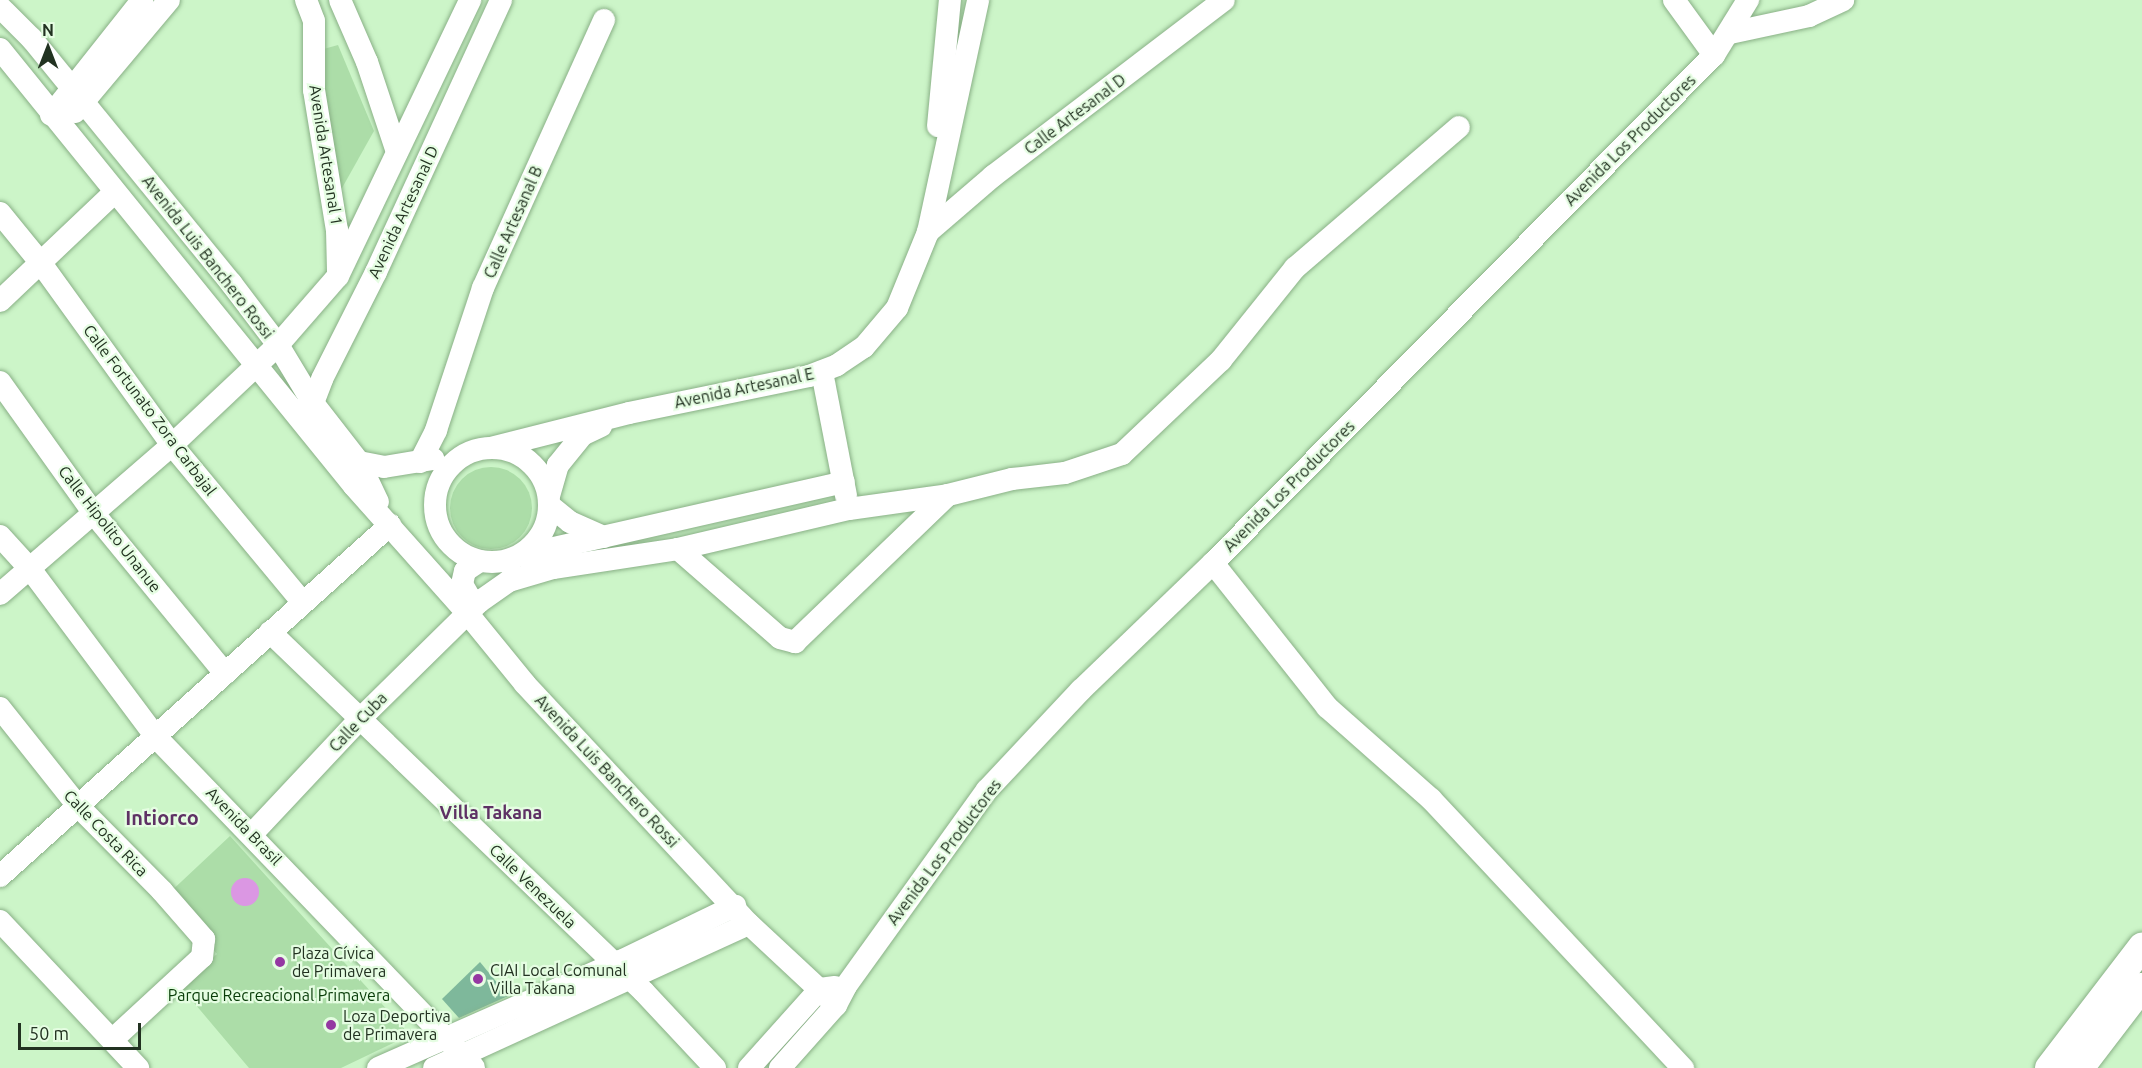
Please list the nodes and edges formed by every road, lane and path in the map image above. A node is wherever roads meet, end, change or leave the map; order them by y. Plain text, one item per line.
1 (142, 0) edge
2 (169, 0) edge
3 (306, 0) edge
4 (340, 0) edge
5 (470, 0) edge
6 (501, 0) edge
7 (950, 0) edge
8 (978, 0) edge
9 (1224, 0) edge
10 (1674, 0) edge
11 (1748, 0) edge
12 (1844, 0) edge
13 (0, 7) edge
14 (604, 20) dead end
15 (1730, 33) junction
16 (0, 49) edge
17 (1714, 55) junction
18 (78, 94) junction
19 (57, 121) junction
20 (1459, 127) dead end
21 (397, 152) junction
22 (115, 192) junction
23 (0, 213) edge
24 (928, 232) junction
25 (40, 262) junction
26 (338, 276) junction
27 (0, 301) edge
28 (278, 345) junction
29 (256, 366) junction
30 (822, 372) junction
31 (0, 382) edge
32 (303, 407) junction
33 (629, 413) junction
34 (436, 429) junction
35 (172, 445) junction
36 (482, 450) junction
37 (446, 456) junction
38 (420, 462) junction
39 (351, 467) junction
40 (844, 482) junction
41 (948, 495) junction
42 (549, 501) junction
43 (849, 509) junction
44 (95, 515) junction
45 (436, 517) junction
46 (390, 525) junction
47 (0, 536) edge
48 (604, 537) junction
49 (405, 543) junction
50 (678, 549) junction
51 (516, 557) junction
52 (440, 558) junction
53 (476, 560) junction
54 (1213, 563) junction
55 (31, 570) junction
56 (456, 590) junction
57 (0, 594) edge
58 (303, 603) junction
59 (473, 608) junction
60 (270, 632) junction
61 (225, 673) junction
62 (0, 708) edge
63 (360, 719) junction
64 (155, 736) junction
65 (78, 807) junction
66 (252, 834) junction
67 (0, 876) edge
68 (735, 906) junction
69 (0, 921) edge
70 (749, 924) junction
71 (2142, 947) edge
72 (614, 964) junction
73 (631, 980) junction
74 (2142, 987) edge
75 (820, 989) junction
76 (841, 996) junction
77 (447, 1039) junction
78 (113, 1040) junction
79 (468, 1061) edge
80 (138, 1068) edge
81 (378, 1068) edge
82 (434, 1068) edge
83 (715, 1068) edge
84 (749, 1068) edge
85 (780, 1068) edge
86 (1683, 1068) edge
87 (2049, 1068) edge
88 (2080, 1068) edge

1 - 18 street
2 - 18 street
3 - 26 street, Avenida Artesanal 1
4 - 21 street
5 - 21 street, Avenida Artesanal D
6 - 32 street, Avenida Artesanal D
7 - 24 street, Avenida Artesanal E
8 - 24 street, Avenida Artesanal E
9 - 24 street, Calle Artesanal D
10 - 17 street
11 - 15 street, Avenida Los Productores
12 - 15 street
13 - 18 street, Avenida Luis Banchero Rossi
14 - 34 street, Calle Artesanal B
15 - 17 street, Avenida Los Productores
16 - 19 street, Avenida Luis Banchero Rossi
17 - 54 street, Avenida Los Productores
18 - 19 street
18 - 28 street, Avenida Luis Banchero Rossi
19 - 22 street, Avenida Luis Banchero Rossi
20 - 41 street, Calle Cuba
21 - 26 street, Avenida Artesanal D
22 - 25 street
22 - 29 street, Avenida Luis Banchero Rossi
23 - 25 street, Calle Fortunato Zora Carbajal
24 - 30 street, Avenida Artesanal E
25 - 27 street
25 - 35 street, Calle Fortunato Zora Carbajal
26 - 28 street, Avenida Artesanal D
28 - 29 street, Avenida Artesanal D
28 - 32 street, Avenida Luis Banchero Rossi
29 - 32 street, Avenida Luis Banchero Rossi
29 - 35 street, Avenida Artesanal D
30 - 33 street, Avenida Artesanal E
30 - 40 street
31 - 44 street, Calle Hipolito Unanue
32 - 39 street, Avenida Luis Banchero Rossi
33 - 36 street
33 - 42 street
34 - 37 street
34 - 38 street, Calle Artesanal B
35 - 44 street, Avenida Artesanal D
35 - 58 street, Calle Fortunato Zora Carbajal
36 - 37 street
36 - 42 street
36 - 45 street
37 - 38 street
38 - 39 street
39 - 46 street, Avenida Luis Banchero Rossi
40 - 43 street
40 - 48 street
41 - 43 street, Calle Cuba
41 - 50 street
42 - 48 street
42 - 51 street
43 - 50 street, Calle Cuba
44 - 55 street, Avenida Artesanal D
44 - 61 street, Calle Hipolito Unanue
45 - 52 street
45 - 53 street
46 - 49 street, Avenida Luis Banchero Rossi
46 - 58 street
47 - 55 street, Avenida Brasil
48 - 51 street
49 - 52 street
49 - 56 street, Avenida Luis Banchero Rossi
50 - 59 street, Calle Cuba
51 - 53 street
52 - 53 street
52 - 56 street
53 - 56 street
54 - 76 street, Avenida Los Productores
54 - 86 street
55 - 57 street, Avenida Artesanal D
55 - 64 street, Avenida Brasil
56 - 59 street, Avenida Luis Banchero Rossi
58 - 60 street
59 - 63 street, Calle Cuba
59 - 68 street, Avenida Luis Banchero Rossi
60 - 61 street
60 - 63 street, Calle Venezuela
61 - 64 street
62 - 65 street, Calle Costa Rica
63 - 66 street, Calle Cuba
63 - 72 street, Calle Venezuela
64 - 65 street
64 - 66 street, Avenida Brasil
65 - 67 street
65 - 78 street, Calle Costa Rica
66 - 77 street, Avenida Brasil
68 - 70 street, Avenida Luis Banchero Rossi
68 - 72 street
69 - 78 street
70 - 73 street
70 - 75 street, Avenida Luis Banchero Rossi
71 - 87 main road
72 - 73 street, Calle Venezuela
72 - 77 street
73 - 79 street
73 - 83 street, Calle Venezuela
74 - 88 main road
75 - 76 street
75 - 84 street
76 - 85 street, Avenida Los Productores
77 - 79 street, Avenida Brasil
77 - 81 street
78 - 80 street
79 - 82 street

